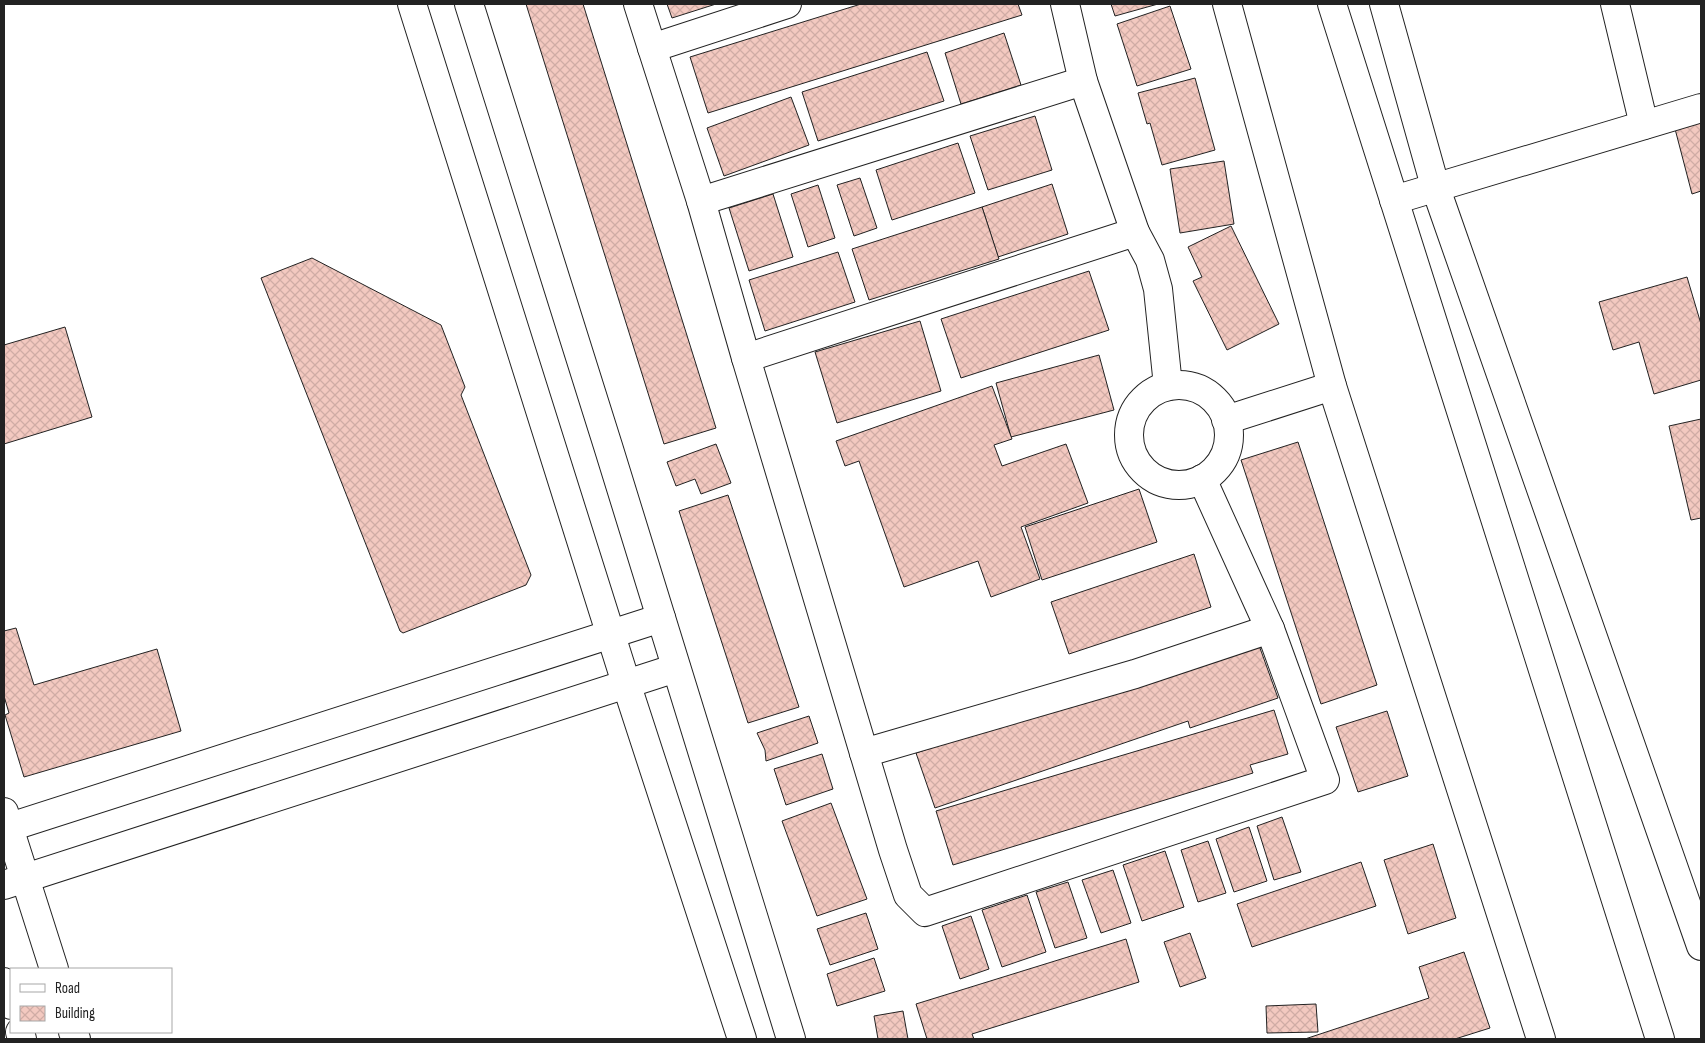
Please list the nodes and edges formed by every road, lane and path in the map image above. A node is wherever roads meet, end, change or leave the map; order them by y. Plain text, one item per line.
1 (412, 4) edge
2 (469, 4) edge
3 (638, 4) edge
4 (787, 4) edge
5 (1065, 4) edge
6 (1227, 4) edge
7 (1332, 4) edge
8 (1384, 4) edge
9 (1615, 4) edge
10 (652, 48) junction
11 (1083, 81) junction
12 (1701, 108) edge
13 (1644, 124) junction
14 (1435, 186) junction
15 (1394, 200) junction
16 (701, 201) junction
17 (1135, 232) junction
18 (746, 358) junction
19 (1168, 386) junction
20 (1332, 386) junction
21 (1226, 420) junction
22 (1202, 479) junction
23 (661, 618) junction
24 (1270, 629) junction
25 (610, 634) junction
26 (676, 668) junction
27 (626, 684) junction
28 (864, 753) junction
29 (5, 823) edge
30 (14, 873) edge
31 (1701, 946) edge
32 (54, 968) edge
33 (4, 982) edge
34 (10, 1002) edge
35 (742, 1039) edge
36 (791, 1039) edge
37 (1541, 1039) edge
38 (1660, 1039) edge

1 - 25 street
2 - 23 street
3 - 10 street
4 - 10 street
5 - 11 street
6 - 20 street
7 - 15 street
8 - 14 street
9 - 13 street
10 - 16 street
11 - 16 street
11 - 17 street
12 - 13 street
13 - 14 street
14 - 15 street
14 - 31 street
15 - 38 street
16 - 18 street
17 - 18 street
17 - 19 street
18 - 28 street
19 - 21 street
19 - 22 street
20 - 21 street
20 - 37 street
21 - 22 street
22 - 24 street
23 - 25 street
23 - 26 street
24 - 28 street
24 - 28 street
25 - 27 street
25 - 29 street
26 - 27 street
26 - 36 street
27 - 30 street
27 - 35 street
29 - 30 street
30 - 32 street
33 - 34 street

